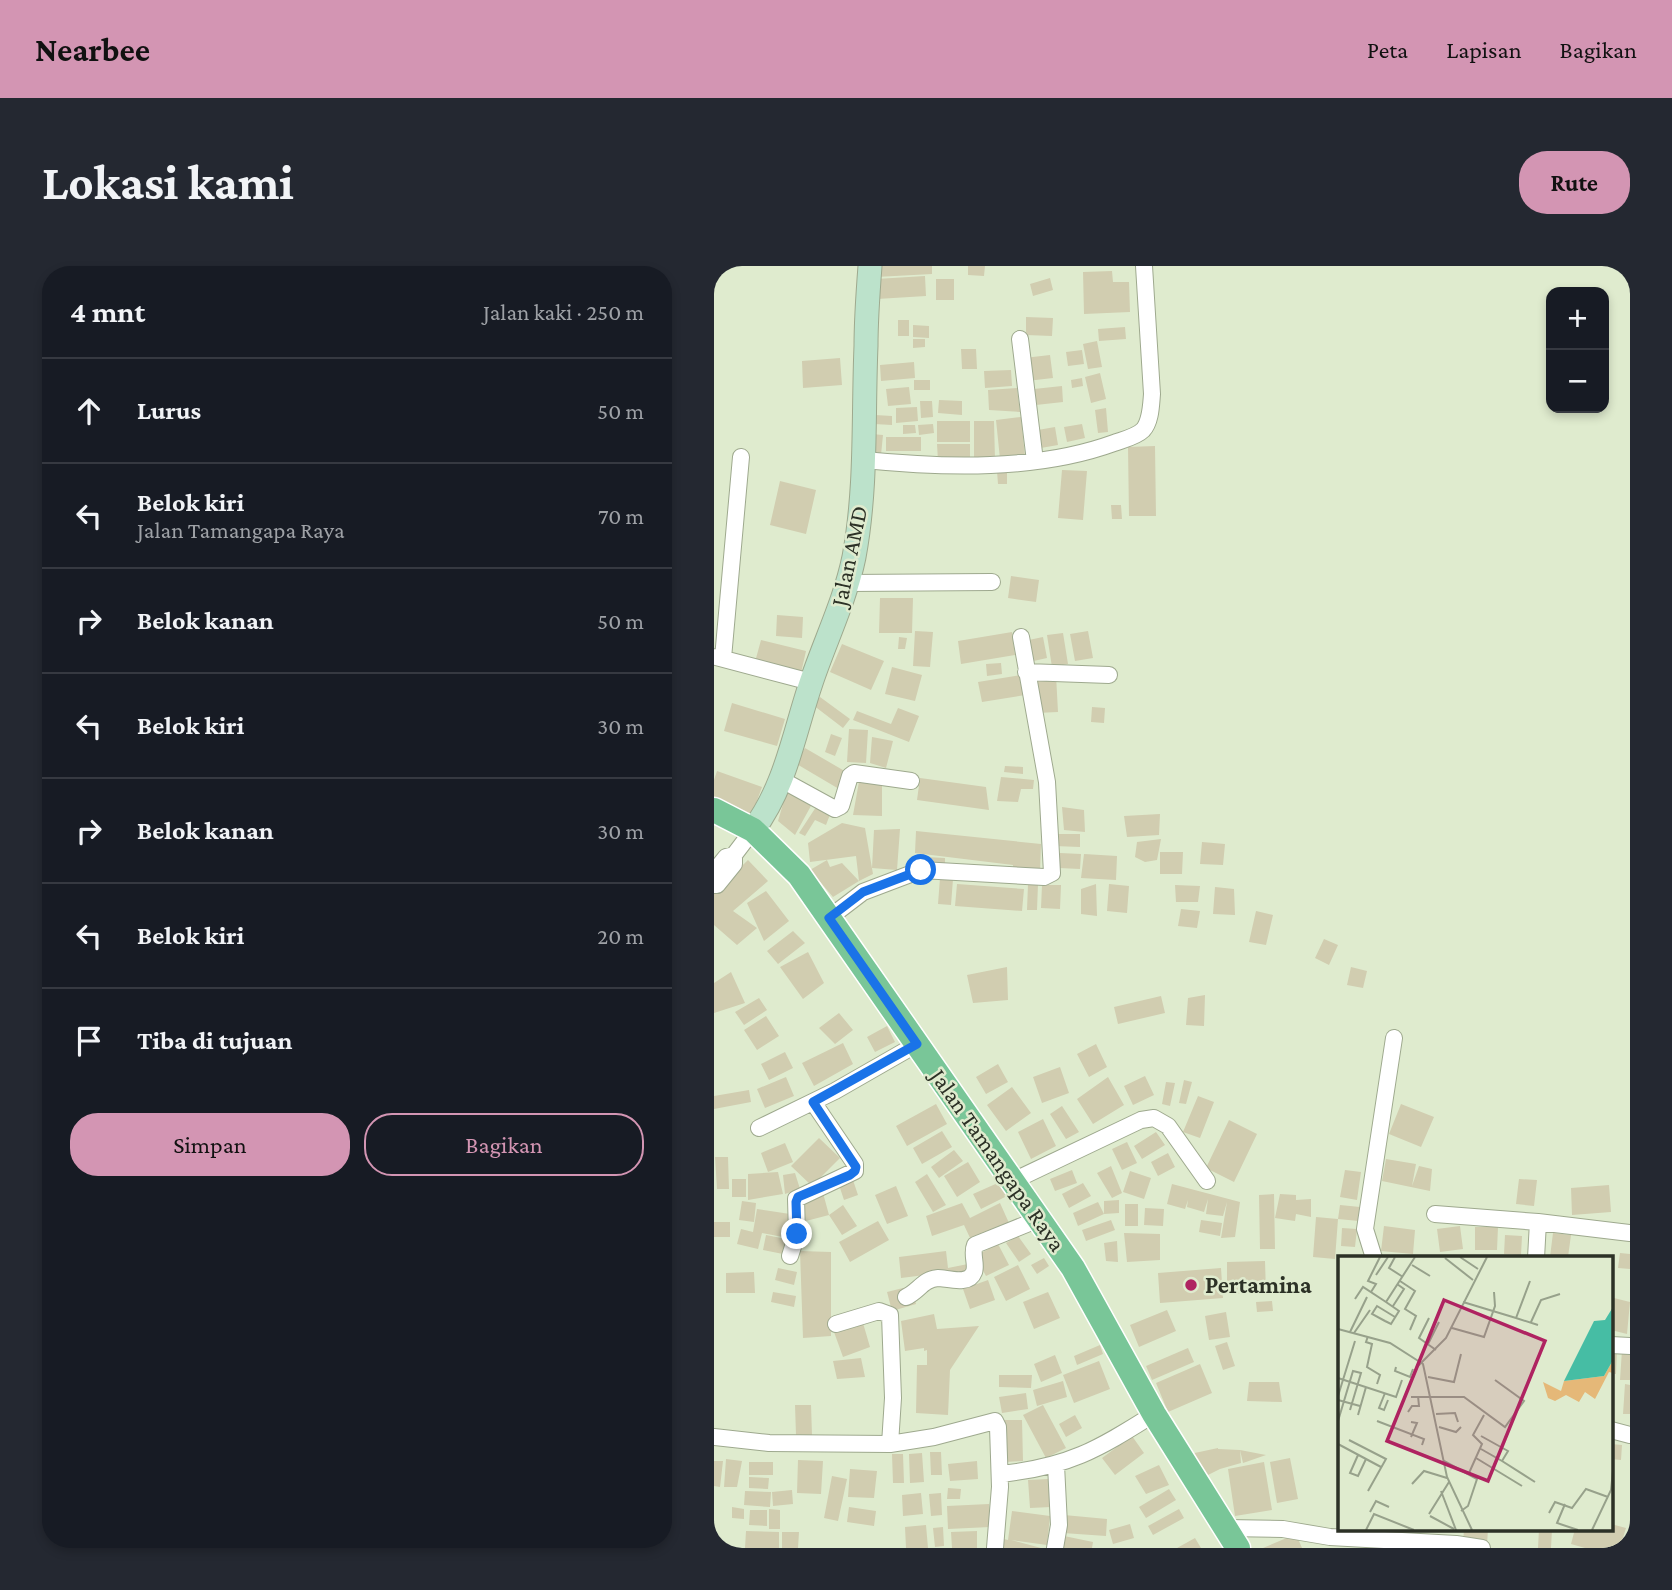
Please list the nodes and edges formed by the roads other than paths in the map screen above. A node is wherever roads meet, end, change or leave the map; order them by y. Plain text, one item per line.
1 (870, 266) edge
2 (1144, 266) edge
3 (1020, 339) dead end
4 (741, 457) dead end
5 (864, 460) junction
6 (1035, 461) junction
7 (992, 582) dead end
8 (848, 583) junction
9 (1021, 637) dead end
10 (719, 657) edge
11 (1026, 671) junction
12 (1109, 675) dead end
13 (811, 682) junction
14 (782, 780) junction
15 (911, 781) dead end
16 (714, 810) edge
17 (753, 830) junction
18 (734, 855) junction
19 (714, 872) edge
20 (714, 885) edge
21 (829, 918) junction
22 (1394, 1038) dead end
23 (917, 1044) junction
24 (813, 1102) junction
25 (759, 1128) dead end
26 (1013, 1181) junction
27 (1207, 1181) dead end
28 (1435, 1214) dead end
29 (1040, 1219) junction
30 (1538, 1222) junction
31 (1630, 1233) edge
32 (790, 1256) dead end
33 (1373, 1256) edge
34 (1536, 1256) edge
35 (906, 1297) dead end
36 (836, 1324) dead end
37 (1612, 1345) edge
38 (1630, 1346) edge
39 (1154, 1414) junction
40 (1612, 1430) edge
41 (1630, 1435) edge
42 (714, 1437) edge
43 (890, 1444) junction
44 (1056, 1465) junction
45 (1000, 1474) junction
46 (1457, 1536) edge
47 (1232, 1538) edge
48 (995, 1548) edge
49 (1055, 1548) edge
50 (1482, 1548) edge

1 - 5 street, Jalan AMD
2 - 6 street
3 - 6 street
4 - 10 street
5 - 6 street
5 - 8 street, Jalan AMD
7 - 8 street
8 - 13 street, Jalan AMD
9 - 11 street
10 - 13 street
11 - 12 street
11 - 21 street
13 - 14 street, Jalan AMD
14 - 15 street
14 - 17 street, Jalan AMD
16 - 17 main road, Jalan Tamangapa Raya
17 - 18 street
17 - 21 main road, Jalan Tamangapa Raya
18 - 19 street
18 - 20 street
21 - 23 main road, Jalan Tamangapa Raya
22 - 33 street
23 - 24 street
23 - 26 main road, Jalan Tamangapa Raya
24 - 25 street
24 - 32 street
26 - 27 street
26 - 29 main road, Jalan Tamangapa Raya
28 - 30 street
29 - 35 street
29 - 39 main road, Jalan Tamangapa Raya
30 - 31 street
30 - 34 street
36 - 43 street
37 - 38 street
39 - 44 street
39 - 47 main road, Jalan Tamangapa Raya
40 - 41 street
42 - 43 street
43 - 45 street
44 - 45 street
44 - 49 street
45 - 48 street
46 - 47 street
46 - 50 street

